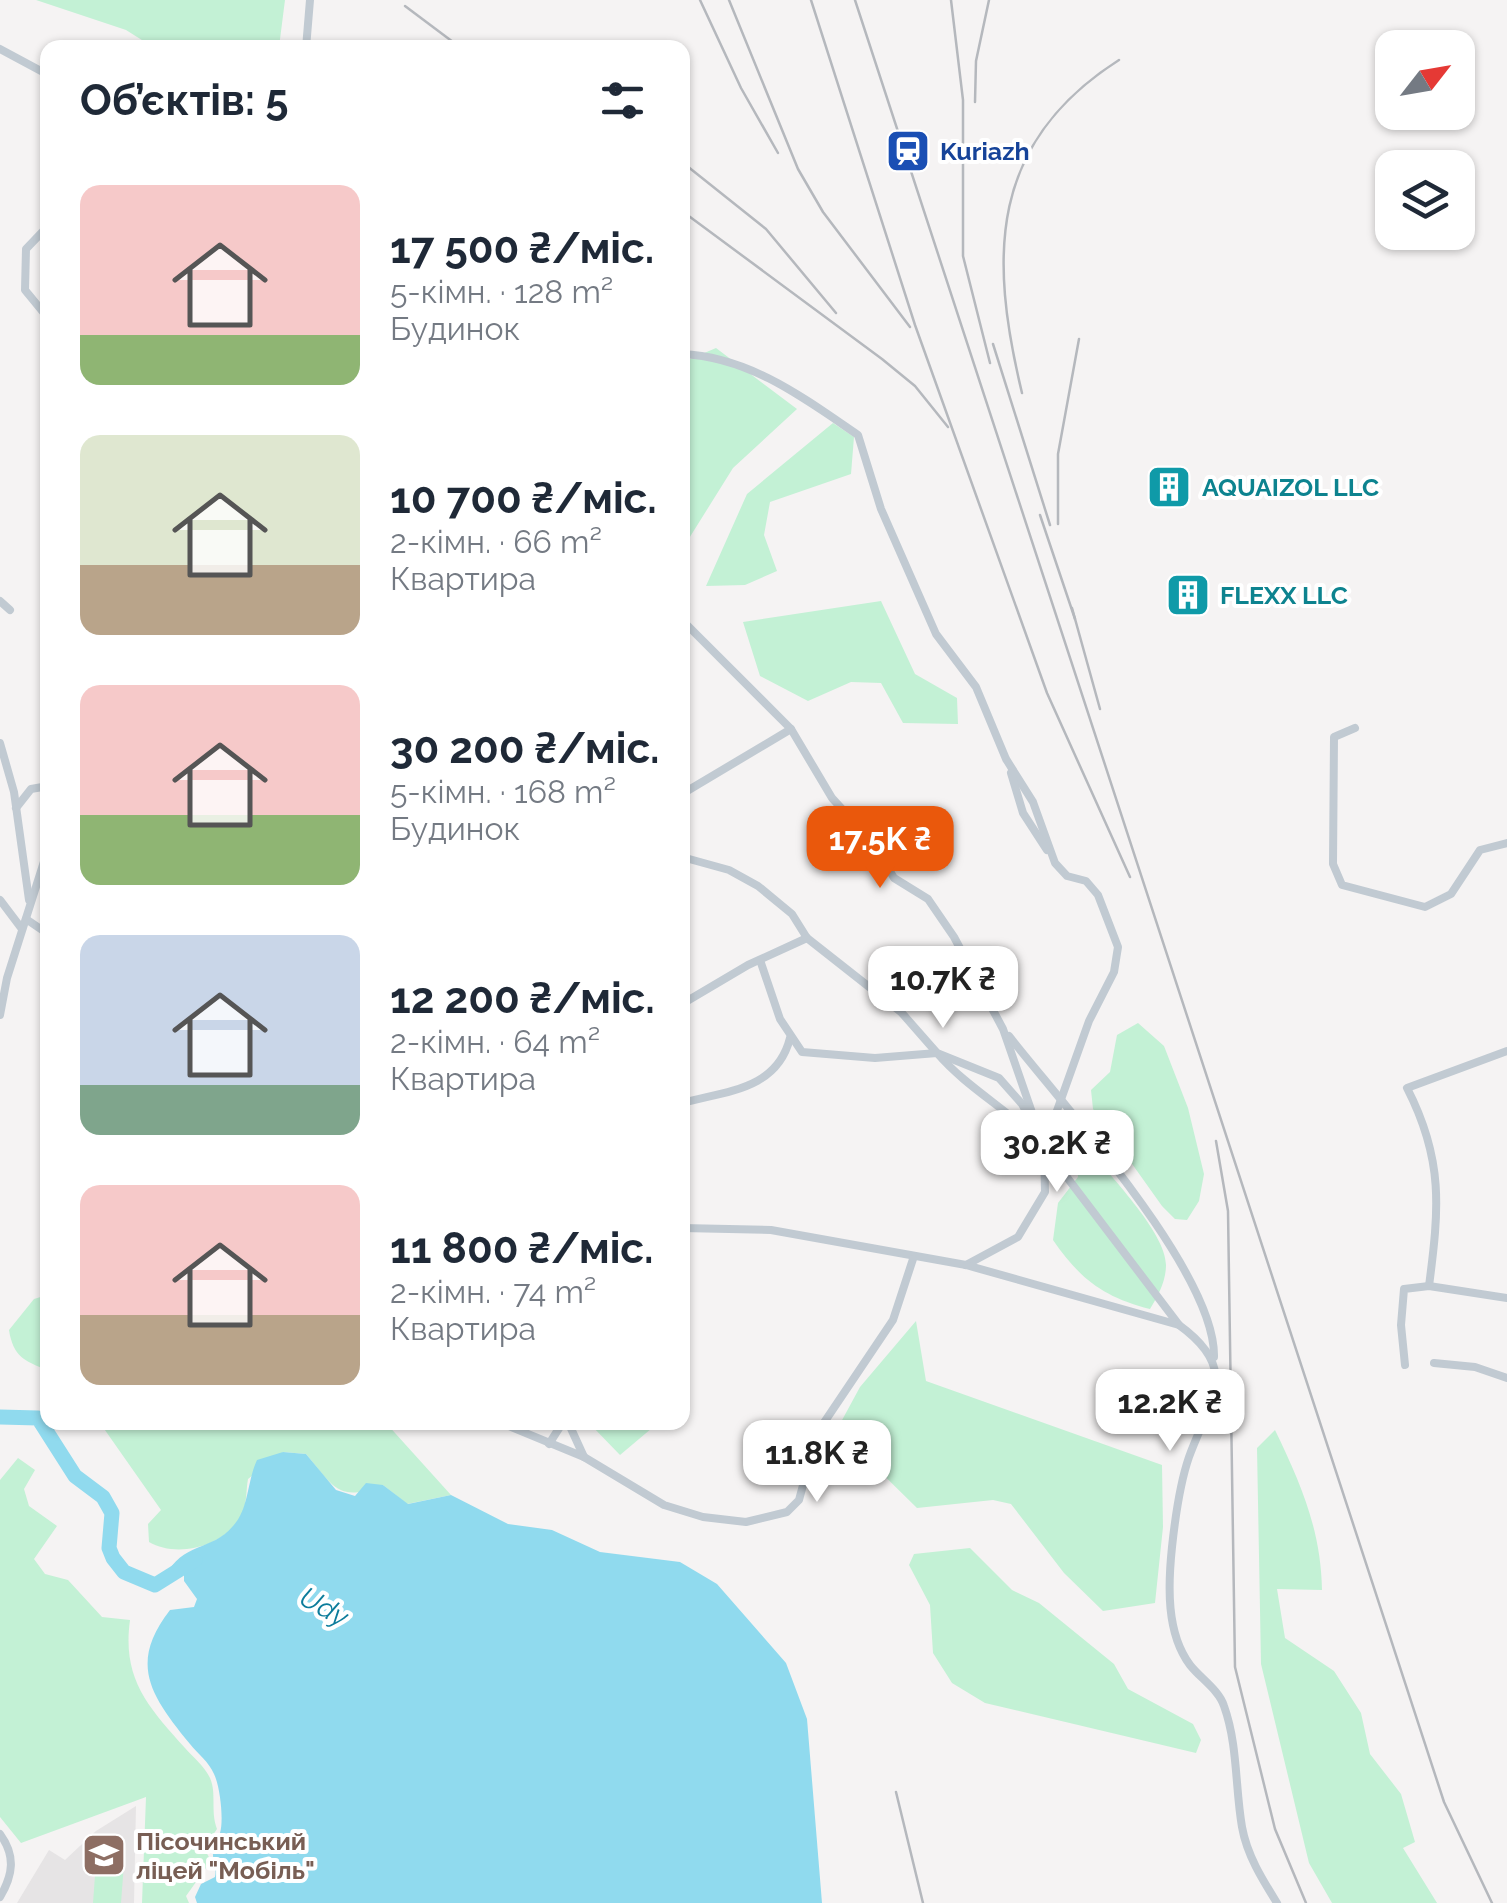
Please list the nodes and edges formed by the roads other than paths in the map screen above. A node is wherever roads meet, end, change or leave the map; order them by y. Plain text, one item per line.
1 (310, 0) edge
2 (307, 40) edge
3 (0, 49) edge
4 (40, 70) edge
5 (40, 234) edge
6 (40, 308) edge
7 (690, 354) edge
8 (0, 601) edge
9 (10, 610) dead end
10 (690, 628) edge
11 (1355, 728) dead end
12 (790, 729) junction
13 (0, 742) edge
14 (40, 787) edge
15 (690, 789) edge
16 (14, 792) junction
17 (0, 795) edge
18 (16, 808) junction
19 (1507, 843) edge
20 (690, 858) edge
21 (40, 871) edge
22 (0, 900) edge
23 (29, 901) junction
24 (26, 919) junction
25 (22, 929) junction
26 (40, 929) edge
27 (808, 938) junction
28 (760, 960) junction
29 (690, 999) edge
30 (0, 1015) edge
31 (1003, 1029) junction
32 (790, 1038) junction
33 (1507, 1051) edge
34 (937, 1053) junction
35 (690, 1101) edge
36 (1061, 1103) junction
37 (1044, 1147) junction
38 (690, 1228) edge
39 (913, 1259) junction
40 (966, 1265) junction
41 (1429, 1286) junction
42 (1507, 1298) edge
43 (1179, 1325) junction
44 (1214, 1357) junction
45 (1434, 1363) dead end
46 (1405, 1366) dead end
47 (1507, 1378) edge
48 (517, 1430) edge
49 (560, 1430) edge
50 (570, 1430) edge
51 (549, 1444) junction
52 (584, 1457) junction
53 (0, 1834) edge
54 (0, 1897) edge
55 (1277, 1903) edge

1 - 2 street
3 - 4 street
5 - 6 street
7 - 36 street
8 - 9 street
10 - 12 street
11 - 19 street
12 - 15 street
12 - 31 street
13 - 16 street
14 - 18 street
16 - 17 street
16 - 18 street
18 - 23 street
20 - 27 street
21 - 23 street
22 - 25 street
23 - 24 street
24 - 25 street
24 - 26 street
25 - 30 street
27 - 28 street
27 - 34 street
28 - 29 street
28 - 32 street
31 - 36 street
31 - 37 street
32 - 34 street
32 - 35 street
33 - 41 street
34 - 37 street
34 - 37 street
36 - 37 street
36 - 44 street
37 - 40 street
37 - 43 street
38 - 39 street
39 - 40 street
39 - 52 street
40 - 43 street
41 - 42 street
41 - 46 street
43 - 44 street
44 - 55 street
45 - 47 street
48 - 51 street
49 - 51 street
50 - 52 street
51 - 52 street
53 - 54 street

